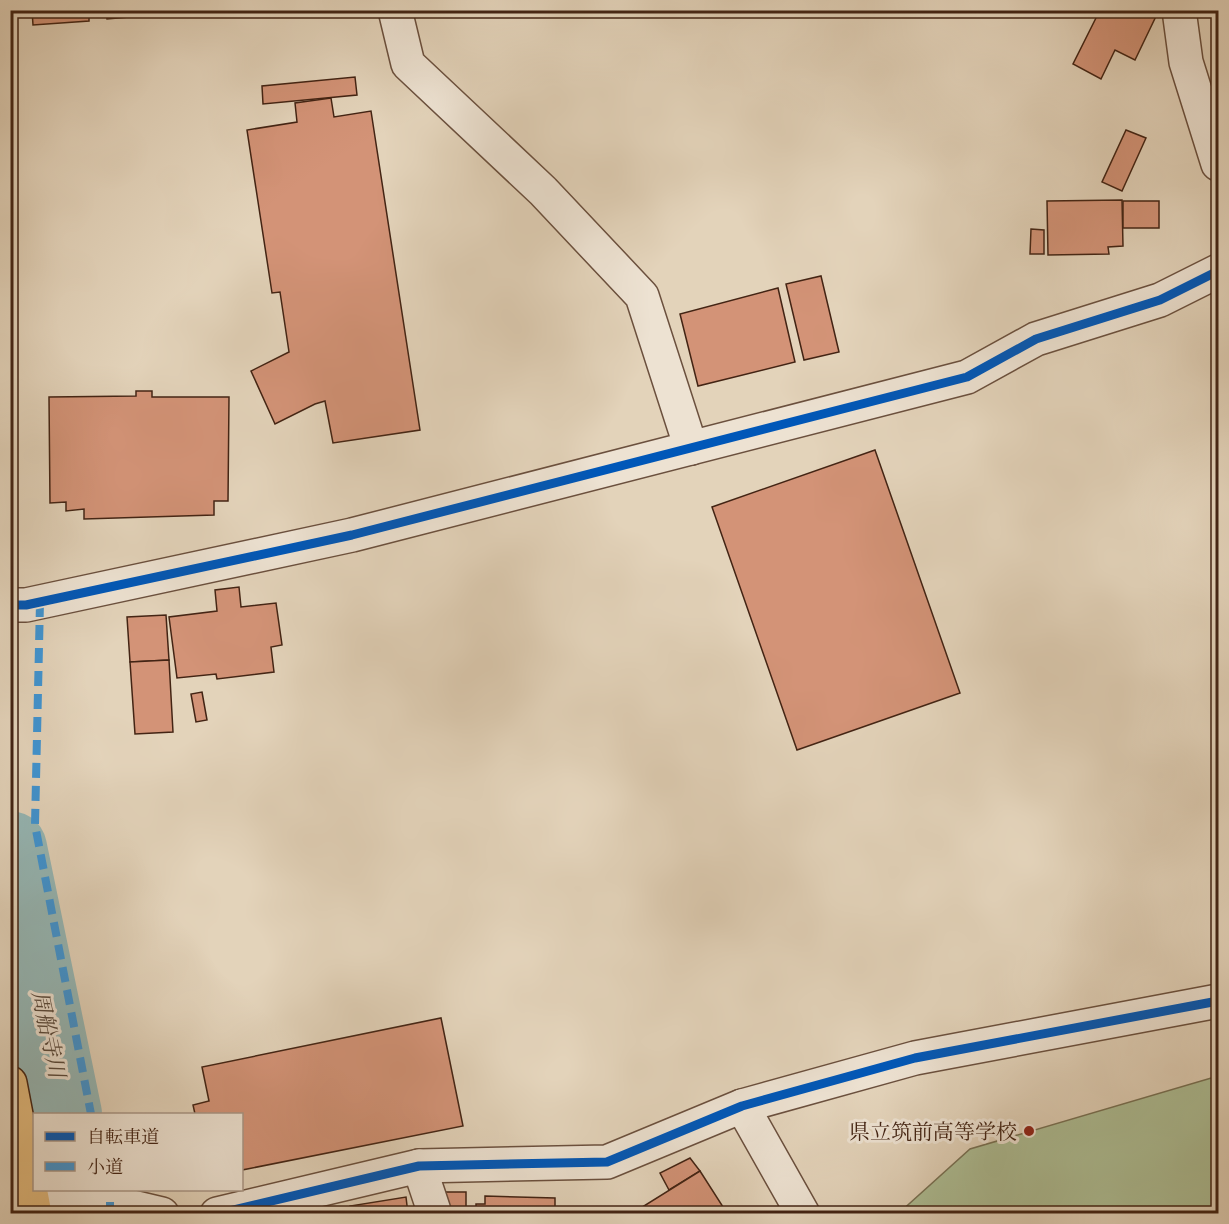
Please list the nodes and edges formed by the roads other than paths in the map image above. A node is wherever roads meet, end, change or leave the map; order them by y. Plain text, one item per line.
1 (395, 10) edge
2 (1179, 10) edge
3 (1218, 164) edge
4 (1218, 271) edge
5 (691, 448) junction
6 (18, 605) edge
7 (1218, 1001) edge
8 (11, 1088) edge
9 (742, 1106) junction
10 (419, 1166) junction
11 (323, 1202) edge
12 (33, 1204) edge
13 (162, 1214) edge
14 (217, 1214) edge
15 (435, 1214) edge
16 (803, 1214) edge

1 - 5 street
2 - 3 street
4 - 5 street
5 - 6 street
7 - 9 street
8 - 12 main road
9 - 10 street
9 - 16 street
10 - 11 street
10 - 15 street
11 - 14 street
12 - 13 street

